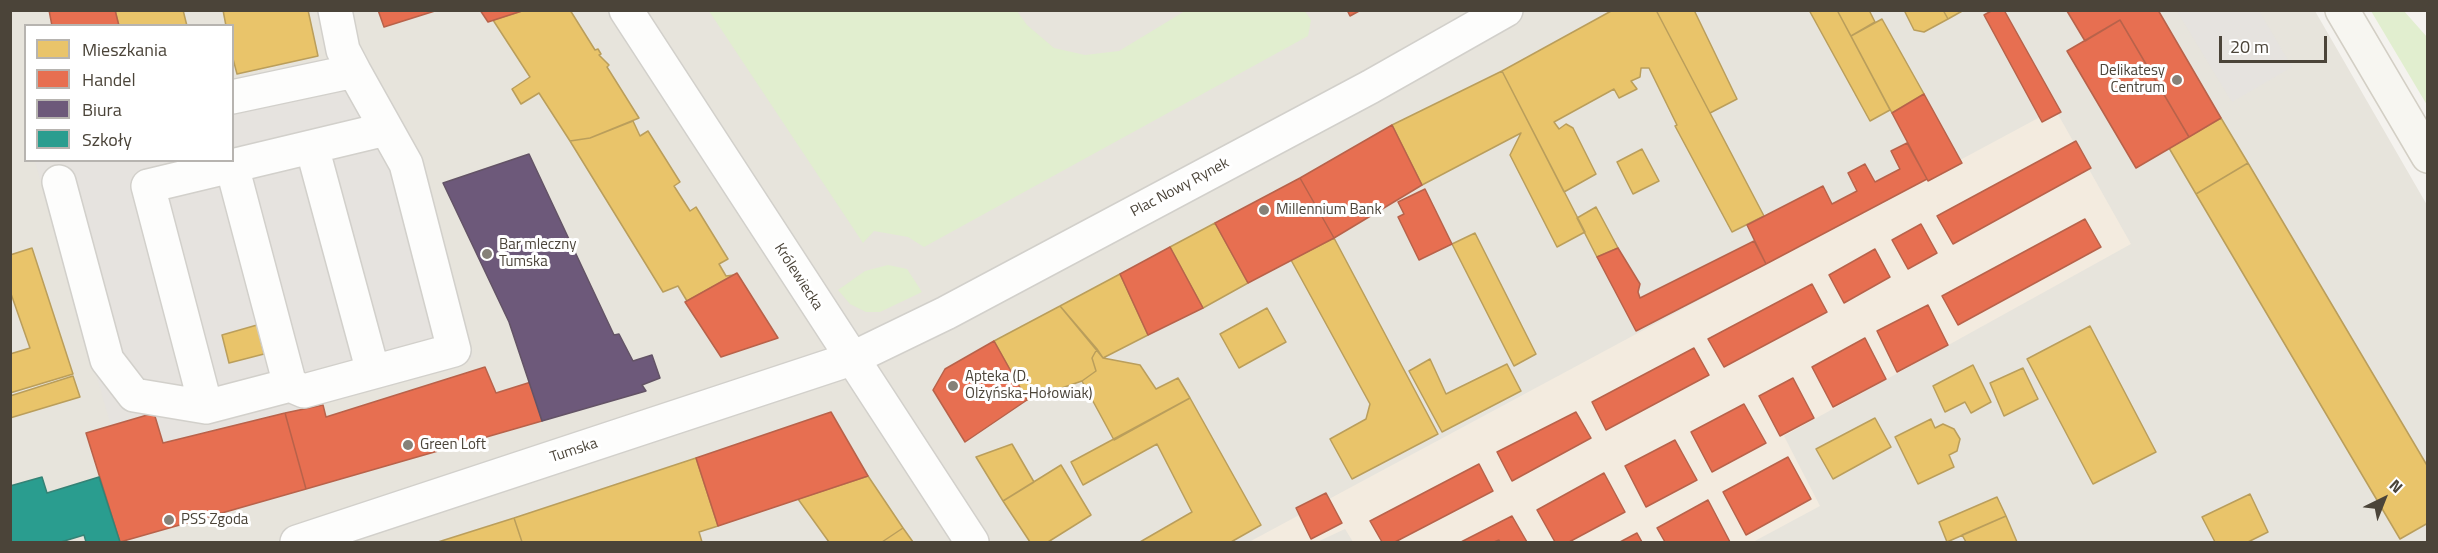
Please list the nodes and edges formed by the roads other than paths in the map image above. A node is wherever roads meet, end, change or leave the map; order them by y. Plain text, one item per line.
1 (335, 10) edge
2 (626, 10) edge
3 (1506, 10) edge
4 (2342, 10) edge
5 (354, 71) junction
6 (234, 97) edge
7 (386, 129) junction
8 (312, 147) junction
9 (2427, 156) edge
10 (232, 166) junction
11 (59, 182) dead end
12 (851, 359) junction
13 (372, 372) junction
14 (290, 386) junction
15 (206, 407) junction
16 (297, 543) edge
17 (972, 543) edge

1 - 5 street
2 - 12 street, Królewiecka
3 - 12 street, Plac Nowy Rynek
4 - 9 main road
5 - 6 street
5 - 7 street
7 - 8 street
7 - 13 street
8 - 10 street
8 - 13 street
10 - 14 street
10 - 15 street
11 - 15 street
12 - 16 street, Tumska
12 - 17 street, Królewiecka
13 - 14 street
14 - 15 street

